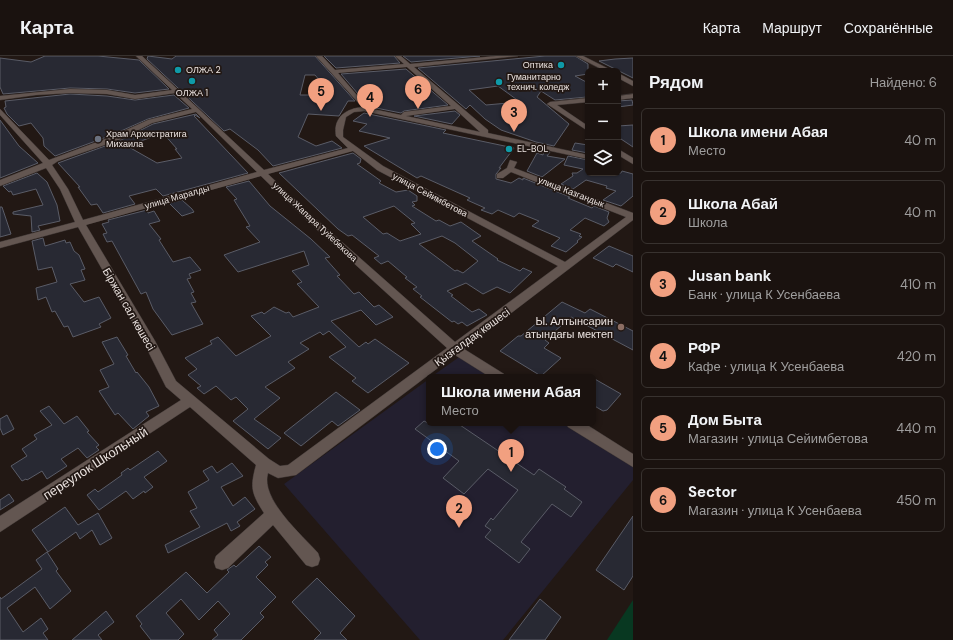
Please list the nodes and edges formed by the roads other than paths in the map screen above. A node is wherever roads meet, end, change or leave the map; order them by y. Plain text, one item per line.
1 (139, 56) edge
2 (319, 56) edge
3 (398, 56) edge
4 (515, 56) edge
5 (579, 56) edge
6 (408, 65) junction
7 (600, 68) edge
8 (334, 72) junction
9 (621, 77) edge
10 (621, 83) edge
11 (633, 84) edge
12 (633, 89) edge
13 (176, 91) junction
14 (633, 96) edge
15 (0, 98) edge
16 (621, 98) edge
17 (585, 100) edge
18 (456, 107) junction
19 (364, 109) junction
20 (197, 110) junction
21 (0, 111) edge
22 (397, 116) junction
23 (585, 127) edge
24 (488, 134) junction
25 (353, 149) junction
26 (621, 153) edge
27 (585, 156) edge
28 (621, 162) edge
29 (633, 163) edge
30 (48, 164) junction
31 (262, 172) junction
32 (500, 176) dead end
33 (0, 183) edge
34 (633, 216) edge
35 (81, 224) junction
36 (0, 245) edge
37 (567, 267) junction
38 (455, 349) junction
39 (495, 374) edge
40 (190, 401) junction
41 (578, 426) edge
42 (633, 461) edge
43 (264, 463) junction
44 (291, 471) joint
45 (274, 514) junction
46 (0, 525) edge
47 (312, 559) dead end
48 (222, 562) dead end

1 - 13 street, улица Жапара Туйебекова
2 - 8 street
3 - 6 street
4 - 6 street
5 - 7 street
6 - 8 street
6 - 18 street
8 - 19 street
9 - 11 street
10 - 12 street
13 - 15 street
13 - 20 street, улица Жапара Туйебекова
14 - 16 street
17 - 23 street
18 - 22 street
18 - 24 street
19 - 22 street
19 - 25 street, улица Сейимбетова
20 - 30 street
20 - 31 street, улица Жапара Туйебекова
21 - 30 street, Біржан сал көшесі
22 - 24 street
24 - 27 street
25 - 31 street, улица Маралды
25 - 37 street, улица Сейимбетова
26 - 29 street
28 - 29 street
30 - 33 street
30 - 35 street, Біржан сал көшесі
31 - 35 street, улица Маралды
31 - 38 street, улица Жапара Туйебекова
32 - 34 street, улица Казгандык
34 - 37 street, Қызғалдақ көшесі
35 - 36 street, улица Маралды
35 - 40 street, Біржан сал көшесі
37 - 38 street, Қызғалдақ көшесі
38 - 39 street, улица Жапара Туйебекова
38 - 44 street, Қызғалдақ көшесі
40 - 43 street, Біржан сал көшесі
40 - 46 street, переулок Школьный
41 - 42 street
43 - 44 street, Біржан сал көшесі
43 - 45 street
45 - 47 street
45 - 48 street

